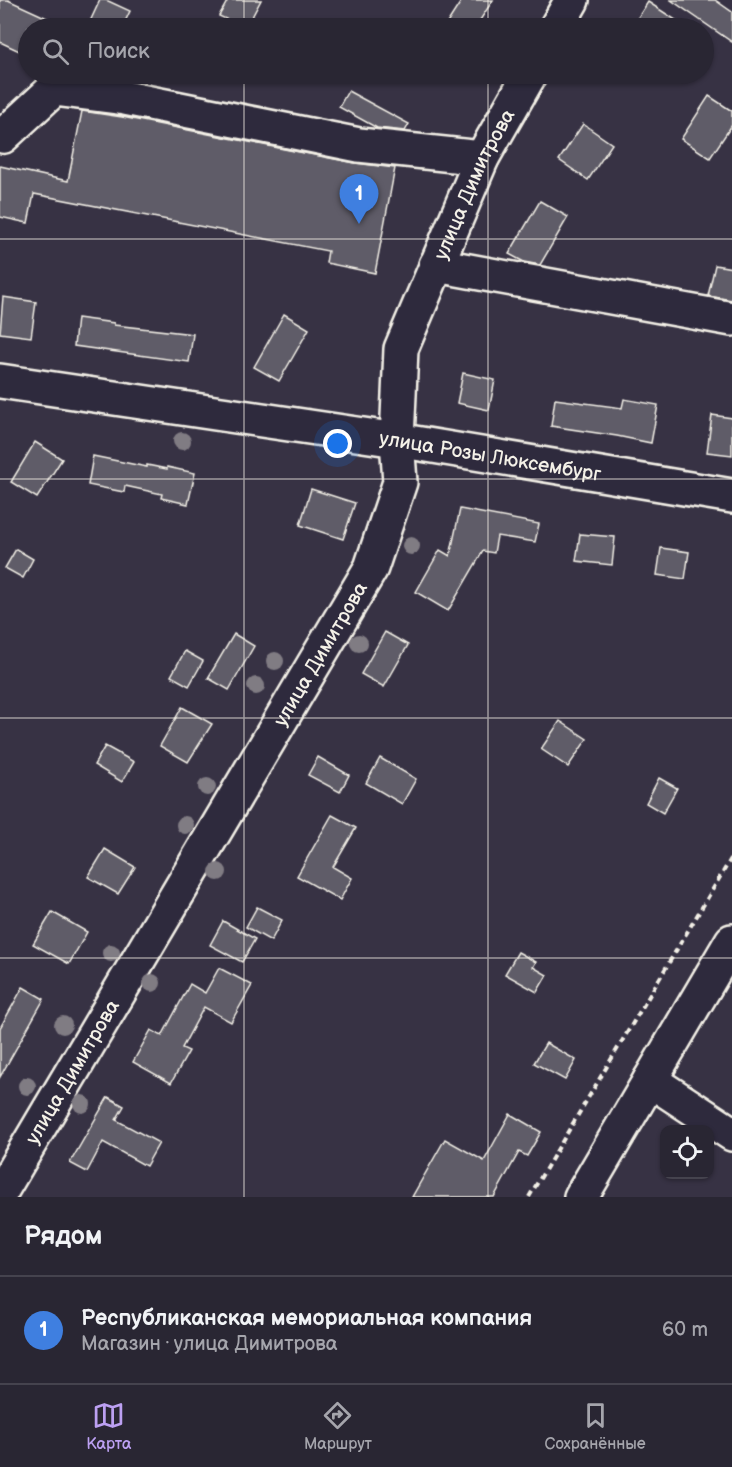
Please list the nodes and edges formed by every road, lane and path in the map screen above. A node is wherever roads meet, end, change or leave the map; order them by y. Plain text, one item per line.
1 (572, 0) edge
2 (562, 18) edge
3 (524, 84) edge
4 (0, 135) edge
5 (482, 158) junction
6 (436, 265) junction
7 (732, 319) edge
8 (0, 381) edge
9 (397, 440) junction
10 (732, 496) edge
11 (732, 857) edge
12 (732, 941) edge
13 (650, 1080) junction
14 (732, 1134) edge
15 (0, 1193) edge
16 (529, 1197) edge
17 (581, 1197) edge

1 - 2 street
3 - 5 street, улица Димитрова
4 - 5 street
5 - 6 street, улица Димитрова
6 - 7 street
6 - 9 street, улица Димитрова
8 - 9 street, улица Розы Люксембург
9 - 10 street, улица Розы Люксембург
9 - 15 street, улица Димитрова
11 - 16 path
12 - 13 street
13 - 14 street
13 - 17 street

